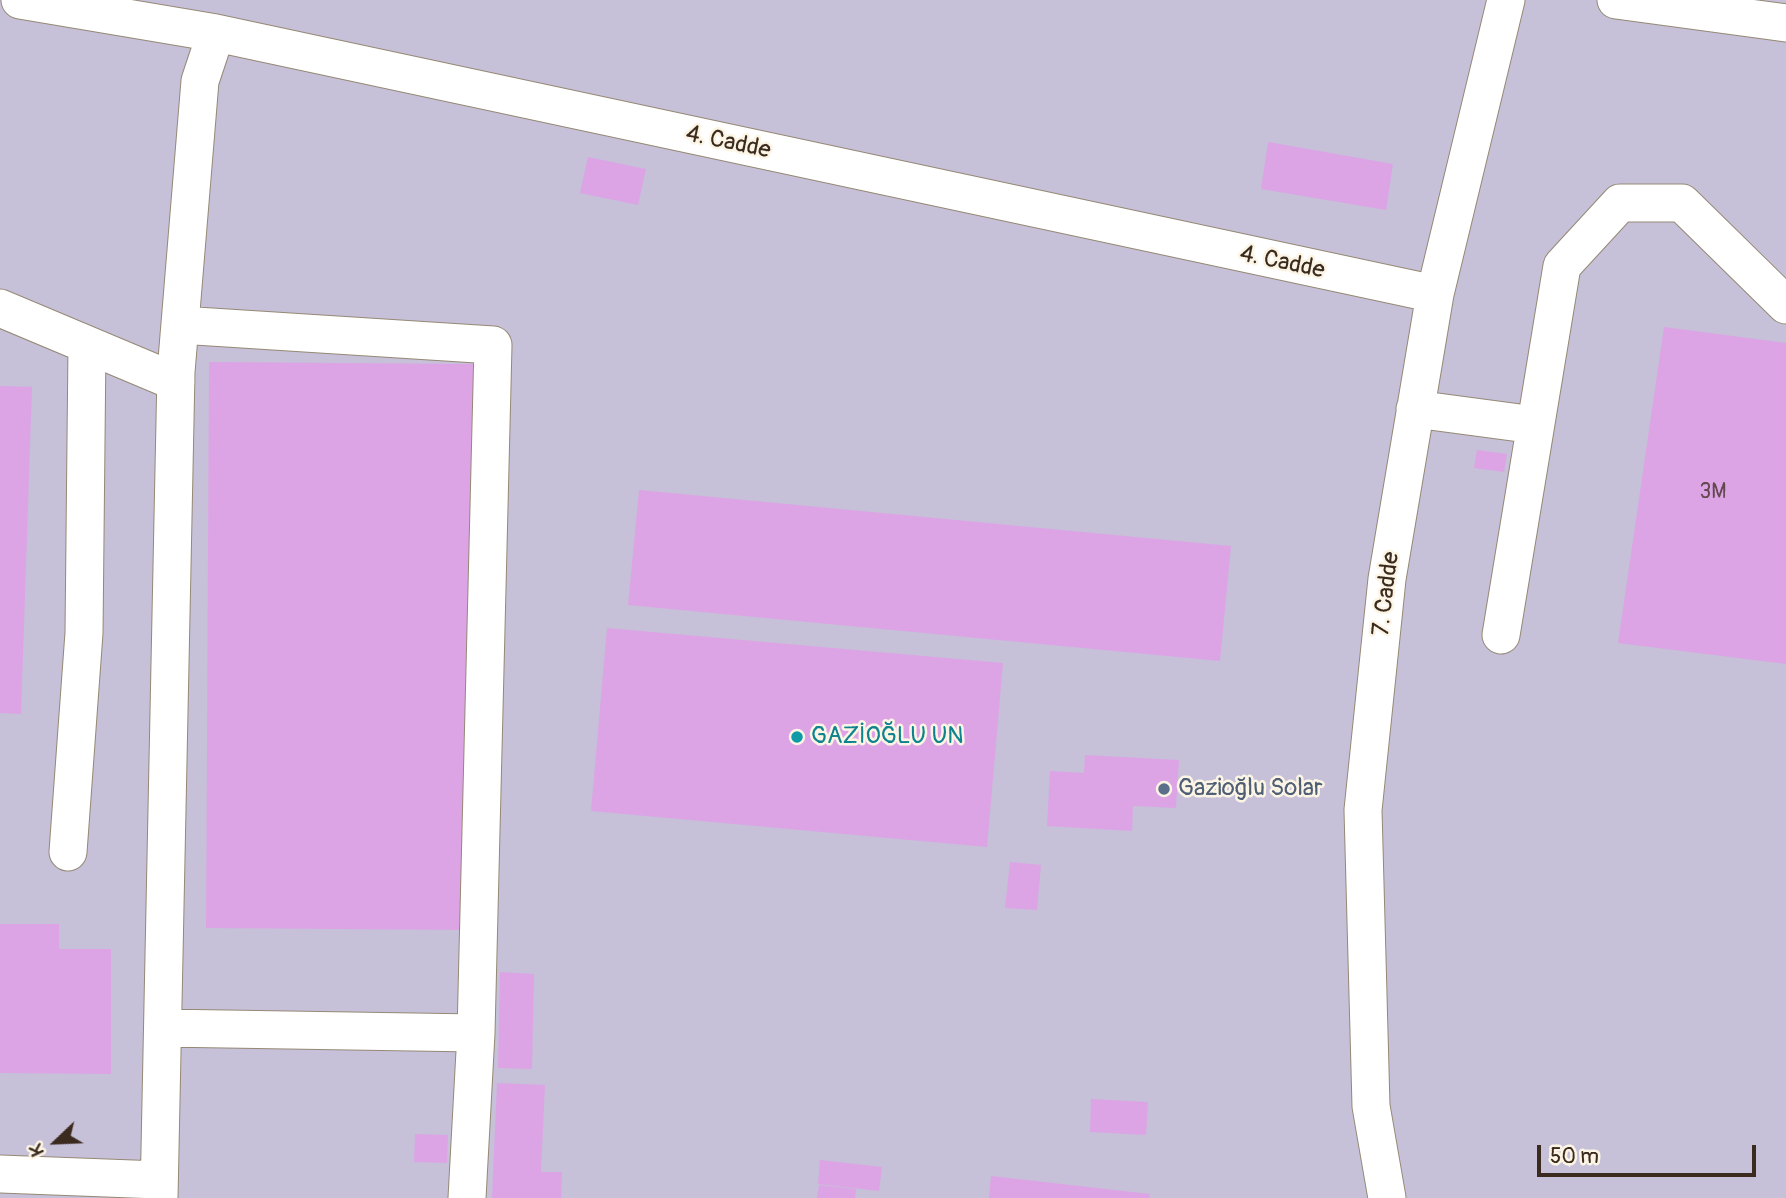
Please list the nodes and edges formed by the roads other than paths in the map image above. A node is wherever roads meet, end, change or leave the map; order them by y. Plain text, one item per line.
1 (20, 0) edge
2 (1506, 0) edge
3 (1616, 0) edge
4 (204, 21) edge
5 (1786, 23) edge
6 (1435, 294) junction
7 (1786, 305) edge
8 (0, 309) edge
9 (180, 325) junction
10 (87, 345) junction
11 (176, 382) junction
12 (1415, 409) junction
13 (1535, 425) junction
14 (1501, 635) dead end
15 (68, 852) dead end
16 (163, 1028) junction
17 (475, 1033) junction
18 (0, 1174) edge
19 (159, 1189) edge
20 (467, 1198) edge
21 (1387, 1198) edge

1 - 4 street, 4. Cadde
2 - 6 street, 7. Cadde
3 - 5 street
4 - 6 street, 4. Cadde
4 - 9 street
6 - 12 street, 7. Cadde
7 - 13 street
8 - 10 street
9 - 11 street
9 - 17 street
10 - 11 street
10 - 15 street
11 - 16 street
12 - 13 street
12 - 21 street, 7. Cadde
13 - 14 street
16 - 17 street
16 - 19 street
17 - 20 street
18 - 19 street

